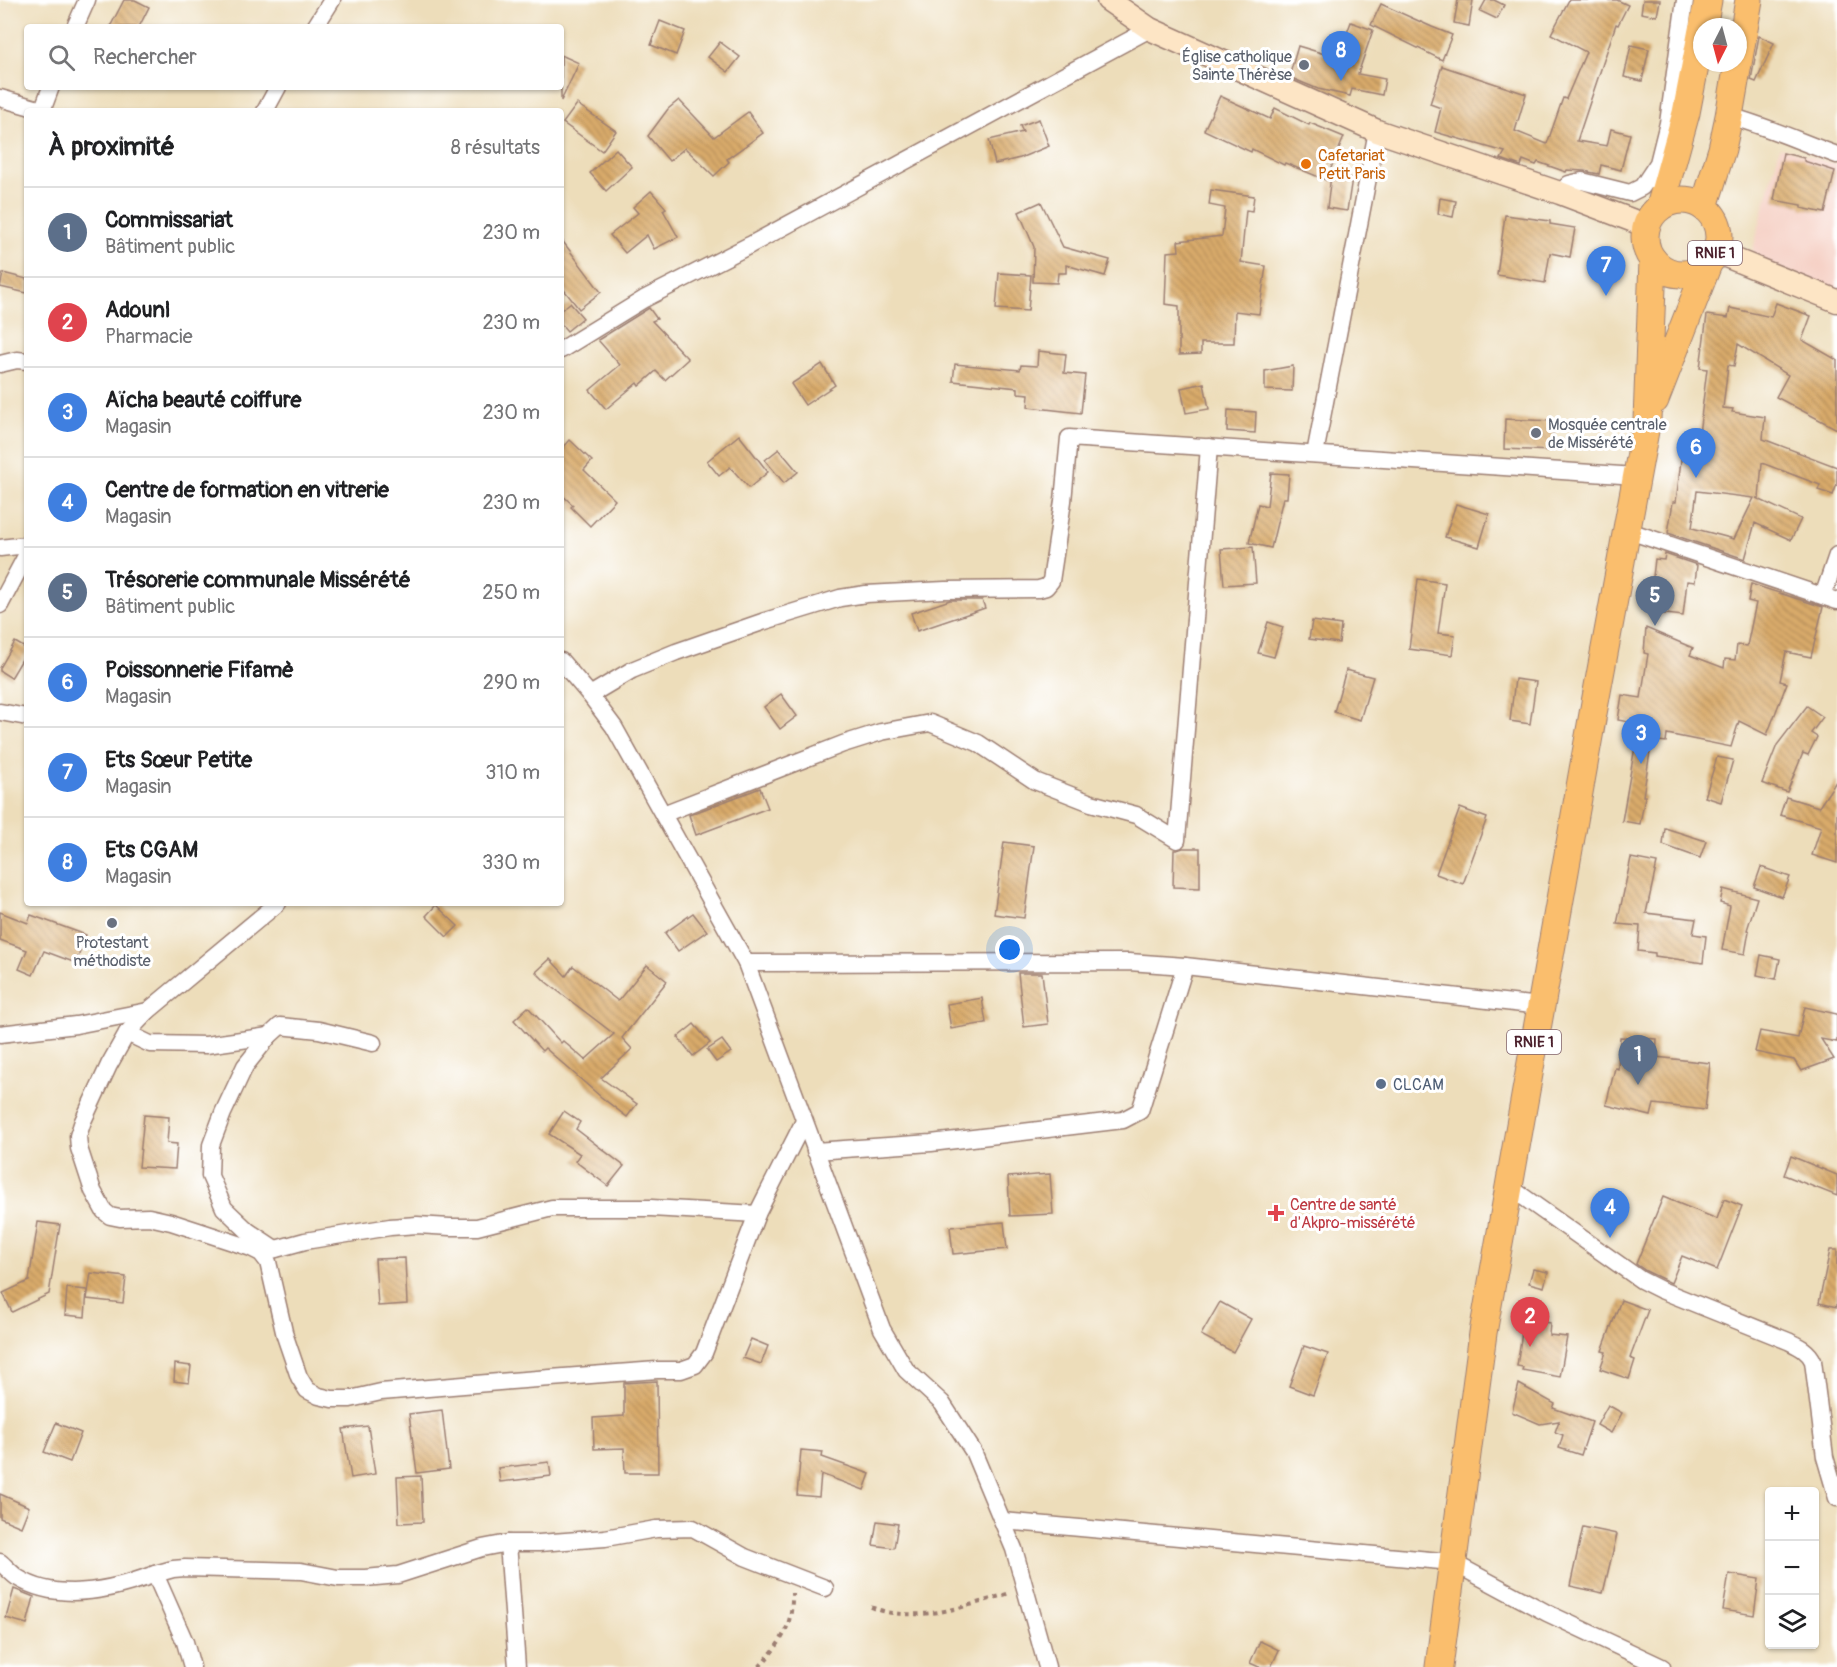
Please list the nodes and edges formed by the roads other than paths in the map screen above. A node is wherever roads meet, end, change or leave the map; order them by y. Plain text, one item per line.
1 (87, 0) edge
2 (332, 0) edge
3 (1108, 0) edge
4 (1685, 0) edge
5 (1708, 0) edge
6 (1749, 0) edge
7 (1704, 18) edge
8 (76, 24) edge
9 (317, 24) edge
10 (1150, 29) junction
11 (1694, 72) edge
12 (50, 90) edge
13 (276, 90) edge
14 (0, 98) edge
15 (32, 108) edge
16 (43, 108) edge
17 (267, 108) edge
18 (1729, 116) junction
19 (1377, 131) junction
20 (1837, 155) edge
21 (1560, 193) junction
22 (1704, 207) junction
23 (1653, 217) junction
24 (1712, 258) junction
25 (1653, 260) junction
26 (1837, 301) edge
27 (564, 348) edge
28 (24, 361) edge
29 (0, 364) edge
30 (1647, 420) junction
31 (1209, 447) junction
32 (1315, 454) junction
33 (1636, 476) junction
34 (1626, 530) junction
35 (24, 545) edge
36 (0, 548) edge
37 (1837, 555) edge
38 (24, 561) edge
39 (1830, 599) edge
40 (0, 605) edge
41 (564, 671) edge
42 (590, 694) junction
43 (0, 712) edge
44 (24, 716) edge
45 (663, 814) junction
46 (274, 906) edge
47 (746, 963) junction
48 (1185, 966) junction
49 (1540, 1006) junction
50 (148, 1011) junction
51 (127, 1033) junction
52 (0, 1034) edge
53 (269, 1036) junction
54 (373, 1043) dead end
55 (804, 1121) junction
56 (815, 1151) junction
57 (1508, 1186) junction
58 (757, 1214) junction
59 (268, 1251) junction
60 (1837, 1498) edge
61 (1003, 1521) junction
62 (508, 1543) junction
63 (0, 1562) edge
64 (1452, 1562) junction
65 (155, 1574) junction
66 (825, 1588) dead end
67 (192, 1667) edge
68 (517, 1667) edge
69 (1047, 1667) edge
70 (1439, 1667) edge
71 (1662, 1667) edge

1 - 8 street
2 - 9 street
3 - 10 main road
4 - 21 street
5 - 7 highway, RNIE 1
6 - 18 highway
10 - 19 main road
10 - 27 street
11 - 23 highway, RNIE 1
12 - 16 street
13 - 17 street
14 - 15 street
18 - 20 street
18 - 22 highway
19 - 21 main road
19 - 32 street
21 - 23 main road
22 - 23 highway
22 - 24 highway, RNIE 1
23 - 25 highway, RNIE 1
24 - 25 highway, RNIE 1
24 - 26 main road
24 - 30 highway, RNIE 1
25 - 30 highway, RNIE 1
28 - 29 street
30 - 33 highway, RNIE 1
31 - 32 street
31 - 42 street
31 - 45 street
32 - 33 street
33 - 34 highway, RNIE 1
34 - 39 street
34 - 49 highway, RNIE 1
35 - 36 street
37 - 39 street
38 - 40 street
41 - 42 street
42 - 45 street
43 - 44 street
45 - 47 street
46 - 50 street
47 - 48 street
47 - 55 street
48 - 49 street
48 - 56 street
49 - 57 highway, RNIE 1
50 - 51 street
50 - 52 street
51 - 53 street
51 - 59 street
53 - 54 street
53 - 59 street
55 - 56 street
55 - 58 street
56 - 61 street
57 - 60 street
57 - 64 highway, RNIE 1
58 - 59 street
58 - 59 street
61 - 64 street
61 - 69 street
62 - 65 street
62 - 66 street
62 - 68 street
63 - 65 street
64 - 70 highway, RNIE 1
64 - 71 street
65 - 67 street

